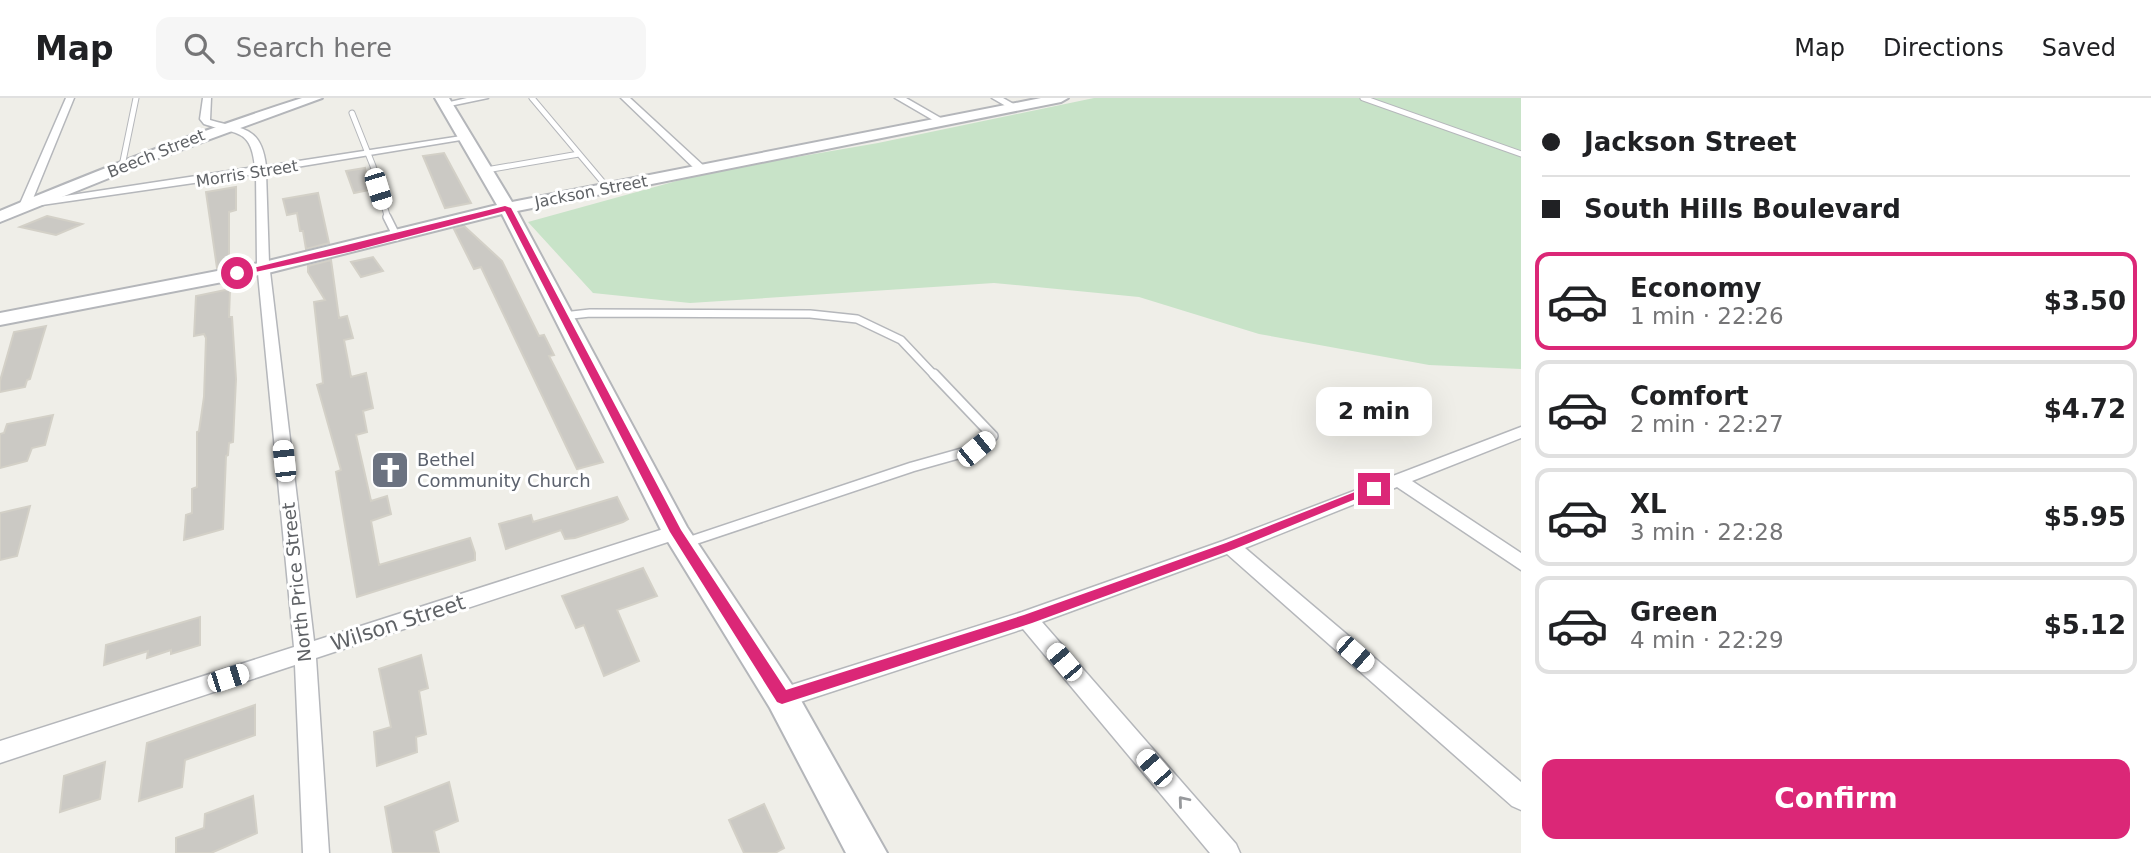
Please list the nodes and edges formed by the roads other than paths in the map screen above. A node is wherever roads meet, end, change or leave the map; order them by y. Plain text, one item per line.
1 (70, 98) edge
2 (136, 98) edge
3 (206, 98) edge
4 (315, 98) edge
5 (484, 98) edge
6 (532, 98) edge
7 (625, 98) edge
8 (899, 98) edge
9 (996, 98) edge
10 (1061, 98) edge
11 (1363, 98) edge
12 (293, 101) edge
13 (443, 101) edge
14 (1014, 107) junction
15 (352, 113) dead end
16 (941, 121) junction
17 (221, 127) junction
18 (468, 138) junction
19 (368, 154) junction
20 (579, 154) junction
21 (1521, 154) edge
22 (122, 166) junction
23 (484, 167) junction
24 (701, 169) junction
25 (261, 171) junction
26 (607, 187) junction
27 (25, 206) junction
28 (507, 208) junction
29 (0, 217) edge
30 (397, 237) junction
31 (264, 268) junction
32 (563, 316) junction
33 (0, 319) edge
34 (1521, 432) edge
35 (1398, 480) junction
36 (680, 538) junction
37 (1230, 546) junction
38 (1521, 563) edge
39 (1027, 619) junction
40 (304, 654) junction
41 (782, 698) junction
42 (0, 752) edge
43 (1521, 798) edge
44 (316, 853) edge
45 (867, 853) edge
46 (1227, 853) edge

1 - 27 street
2 - 22 lane
3 - 17 street
4 - 12 street, Beech Street
5 - 13 street
6 - 20 lane
7 - 24 street
8 - 16 street
9 - 14 street
10 - 14 street, Jackson Street
11 - 21 lane
12 - 17 street, Beech Street
13 - 18 street
14 - 16 street, Jackson Street
15 - 19 lane
16 - 24 street, Jackson Street
17 - 22 street, Beech Street
17 - 25 street, North Price Street
18 - 19 street, Morris Street
18 - 23 street
19 - 25 street, Morris Street
19 - 30 lane
20 - 23 lane
20 - 26 lane
22 - 27 street, Beech Street
23 - 28 street
24 - 26 street, Jackson Street
25 - 27 street, Morris Street
25 - 31 street, North Price Street
26 - 28 street, Jackson Street
27 - 29 street, Beech Street
28 - 30 street, Jackson Street
28 - 32 street
30 - 31 street, Jackson Street
31 - 33 street, Jackson Street
31 - 40 street, North Price Street
32 - 36 street
32 - 36 lane
34 - 35 street
35 - 37 street
35 - 38 street
36 - 40 street, Wilson Street
36 - 41 street
37 - 39 street
37 - 43 street
39 - 41 street
46 -> 39 street
40 - 42 street, Wilson Street
40 - 44 street, North Price Street
41 - 45 street

